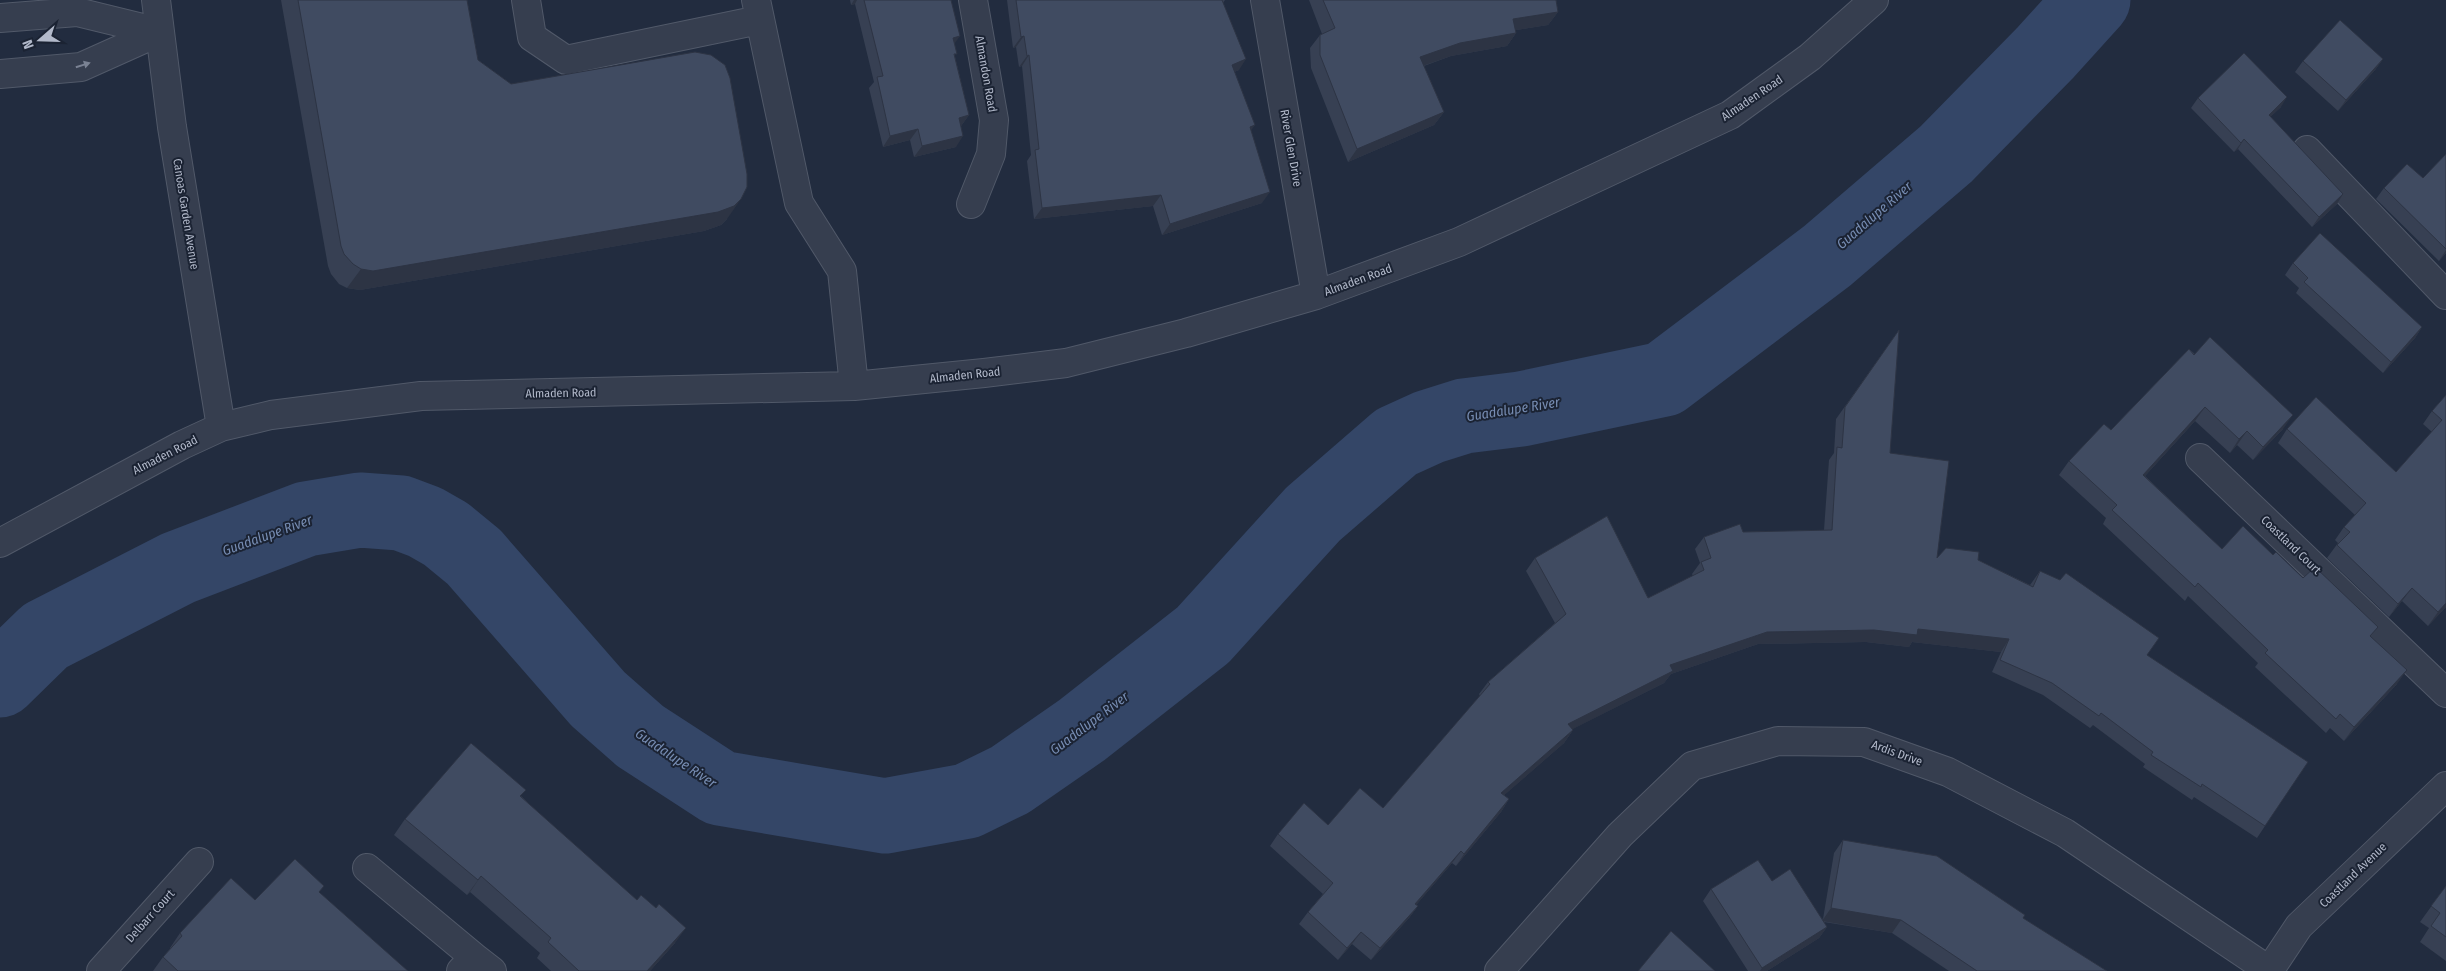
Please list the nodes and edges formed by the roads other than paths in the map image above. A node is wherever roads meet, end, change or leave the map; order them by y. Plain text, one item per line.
1 (156, 0) edge
2 (526, 0) edge
3 (973, 0) edge
4 (1266, 0) edge
5 (1874, 0) edge
6 (757, 10) edge
7 (0, 18) edge
8 (159, 32) junction
9 (0, 74) edge
10 (2307, 150) dead end
11 (971, 204) dead end
12 (2446, 295) edge
13 (1316, 296) junction
14 (854, 386) junction
15 (221, 427) junction
16 (2200, 458) dead end
17 (0, 543) edge
18 (2446, 693) edge
19 (2446, 786) edge
20 (199, 862) dead end
21 (367, 868) dead end
22 (476, 966) edge
23 (101, 971) edge
24 (1500, 971) edge
25 (2269, 971) edge

1 - 8 street, Canoas Garden Avenue
2 - 6 street
3 - 11 street, Almandon Road
4 - 13 street, River Glen Drive
5 - 13 street, Almaden Road
6 - 14 street
7 - 8 street
9 -> 8 street
8 - 15 street, Canoas Garden Avenue
10 - 12 street
13 - 14 street, Almaden Road
14 - 15 street, Almaden Road
15 - 17 street, Almaden Road
16 - 18 street, Coastland Court
19 - 25 street, Coastland Avenue
20 - 23 street, Delbarr Court
21 - 22 street
24 - 25 street, Ardis Drive

